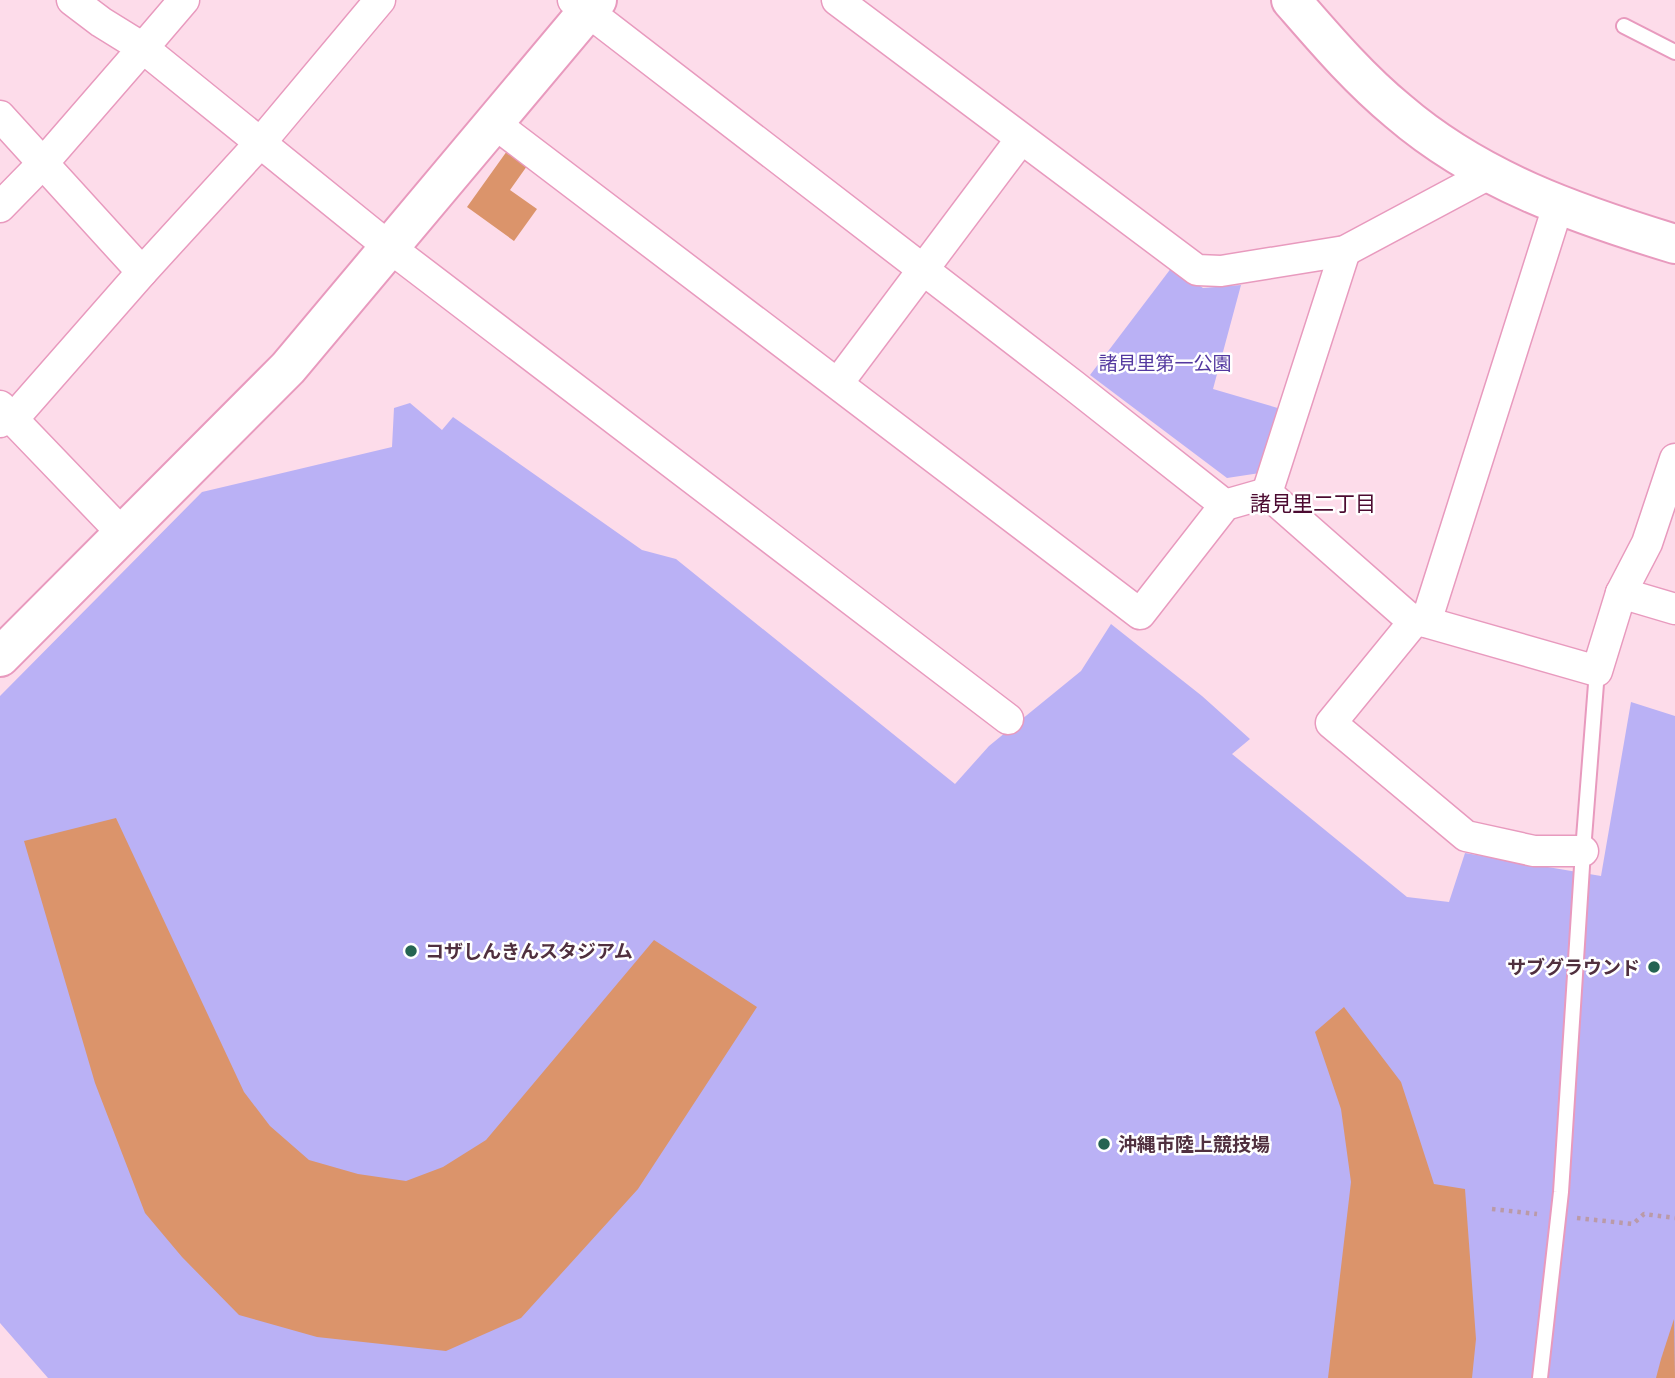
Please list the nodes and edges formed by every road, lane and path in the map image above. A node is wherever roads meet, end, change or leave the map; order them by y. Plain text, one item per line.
1 (72, 0) edge
2 (184, 0) edge
3 (380, 0) edge
4 (837, 0) edge
5 (1291, 0) edge
6 (585, 4) edge
7 (1624, 26) dead end
8 (143, 48) junction
9 (1675, 52) edge
10 (0, 116) edge
11 (494, 123) junction
12 (1021, 139) junction
13 (261, 142) junction
14 (44, 162) junction
15 (1489, 174) junction
16 (1558, 206) junction
17 (0, 207) edge
18 (1675, 244) edge
19 (389, 247) junction
20 (1345, 251) junction
21 (923, 270) junction
22 (142, 272) junction
23 (838, 383) junction
24 (3, 415) edge
25 (1675, 460) edge
26 (1267, 493) junction
27 (1225, 506) junction
28 (123, 534) junction
29 (1621, 593) junction
30 (1675, 610) edge
31 (1421, 621) junction
32 (0, 657) edge
33 (1597, 671) junction
34 (1009, 719) dead end
35 (1583, 851) junction
36 (1492, 1209) dead end
37 (1559, 1216) junction
38 (1675, 1218) edge
39 (1540, 1378) edge

1 - 8 street
2 - 8 street
3 - 13 street
4 - 12 street
5 - 15 street
6 - 11 street
6 - 21 street
7 - 9 lane
8 - 13 street
8 - 14 street
10 - 14 street
11 - 19 street
11 - 23 street
12 - 20 street
12 - 21 street
13 - 19 street
13 - 22 street
14 - 17 street
14 - 22 street
15 - 16 street
15 - 20 street
16 - 18 street
16 - 31 street
19 - 28 street
19 - 34 street
20 - 26 street
21 - 23 street
21 - 27 street
22 - 24 street
23 - 27 street
24 - 28 street
25 - 29 street
26 - 27 street
26 - 31 street
28 - 32 street
29 - 30 street
29 - 33 street
31 - 33 street
31 - 35 street
33 - 35 lane
35 - 37 lane
36 - 37 path
37 - 38 path
37 - 39 lane

